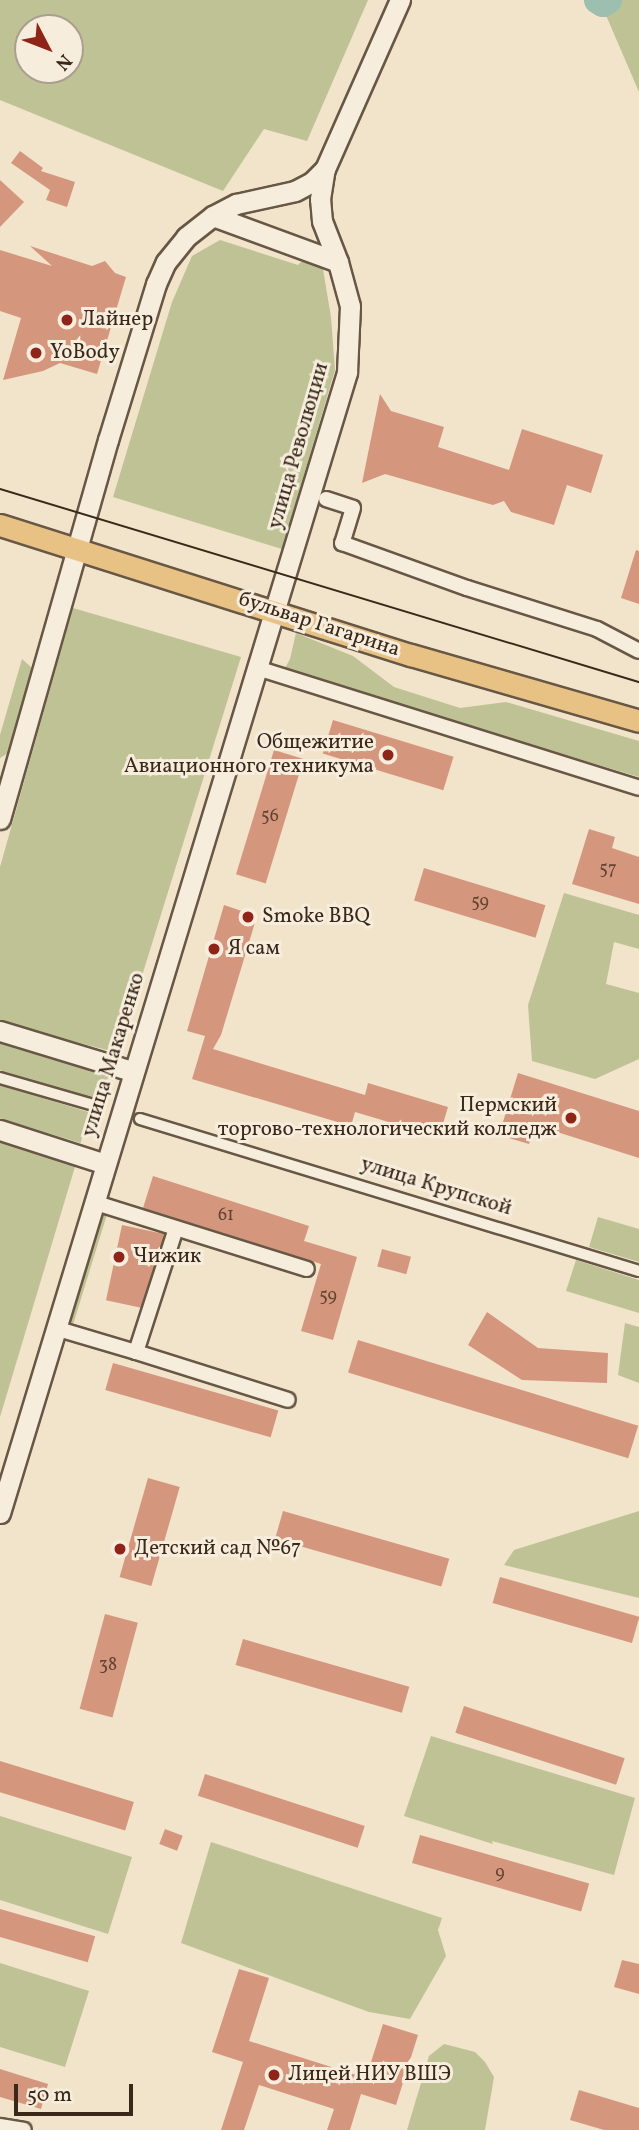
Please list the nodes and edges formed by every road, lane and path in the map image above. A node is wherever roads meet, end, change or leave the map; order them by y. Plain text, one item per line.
1 (400, 0) edge
2 (324, 169) junction
3 (213, 216) junction
4 (338, 262) junction
5 (326, 499) dead end
6 (0, 524) edge
7 (77, 549) junction
8 (273, 610) junction
9 (639, 651) edge
10 (257, 668) junction
11 (639, 722) edge
12 (639, 788) edge
13 (0, 819) edge
14 (0, 1031) edge
15 (132, 1070) junction
16 (0, 1077) edge
17 (97, 1106) dead end
18 (140, 1119) dead end
19 (0, 1130) edge
20 (105, 1164) junction
21 (93, 1202) junction
22 (176, 1228) junction
23 (307, 1269) dead end
24 (639, 1271) edge
25 (55, 1328) junction
26 (136, 1352) junction
27 (288, 1400) dead end
28 (0, 1513) edge
29 (0, 2126) edge
30 (24, 2130) edge

1 - 2 main road, улица Революции
2 - 3 main road, улица Революции
2 - 4 main road, улица Революции
3 - 4 main road
3 - 7 main road, улица Революции
4 - 8 main road, улица Революции
5 - 9 street
6 - 7 main road, бульвар Гагарина
7 - 8 main road, бульвар Гагарина
7 - 13 main road
8 - 10 main road, улица Макаренко
8 - 11 main road, бульвар Гагарина
10 - 12 street
10 - 15 main road, улица Макаренко
14 - 15 main road
15 - 20 main road, улица Макаренко
16 - 17 street
18 - 24 street, улица Крупской
19 - 20 main road
20 - 21 main road, улица Макаренко
21 - 22 street
21 - 25 main road, улица Макаренко
22 - 23 street
22 - 26 street
25 - 26 street
25 - 28 main road, улица Макаренко
26 - 27 street
29 - 30 street

